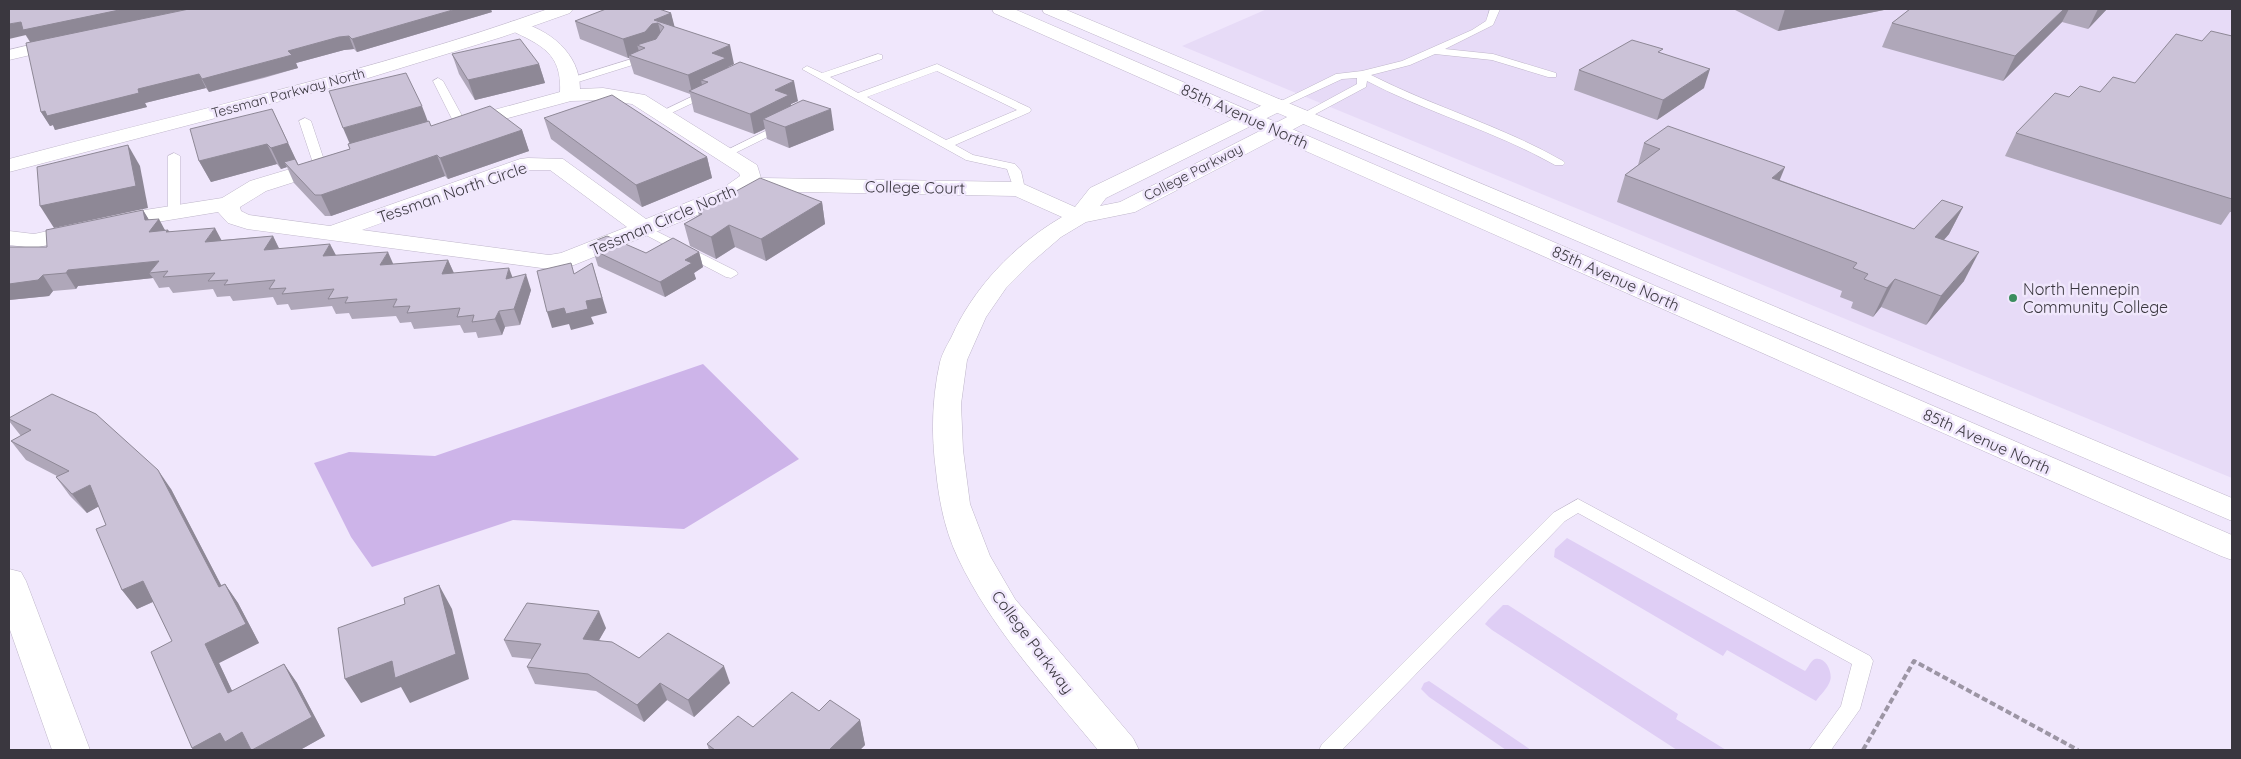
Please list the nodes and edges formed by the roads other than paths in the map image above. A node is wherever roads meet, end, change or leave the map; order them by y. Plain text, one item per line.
1 (564, 9) edge
2 (1000, 9) edge
3 (1050, 9) edge
4 (1495, 9) edge
5 (516, 26) junction
6 (75, 39) edge
7 (660, 50) edge
8 (1435, 51) junction
9 (9, 55) edge
10 (878, 57) dead end
11 (807, 69) dead end
12 (1362, 74) junction
13 (1552, 75) dead end
14 (821, 77) junction
15 (438, 81) dead end
16 (722, 86) edge
17 (570, 88) junction
18 (857, 97) junction
19 (1278, 105) junction
20 (661, 114) junction
21 (1304, 116) junction
22 (1249, 118) junction
23 (795, 119) edge
24 (305, 121) dead end
25 (452, 128) joint
26 (1275, 129) junction
27 (945, 145) junction
28 (725, 154) junction
29 (174, 156) dead end
30 (348, 158) edge
31 (1560, 163) dead end
32 (9, 166) edge
33 (320, 166) junction
34 (745, 184) junction
35 (1020, 189) junction
36 (228, 204) junction
37 (174, 213) junction
38 (1079, 217) junction
39 (644, 229) junction
40 (331, 234) junction
41 (9, 238) edge
42 (1578, 262) junction
43 (731, 274) dead end
44 (2232, 510) edge
45 (2232, 548) edge
46 (2232, 564) edge
47 (9, 581) edge
48 (71, 750) edge
49 (1120, 750) edge
50 (1329, 750) edge
51 (1819, 750) edge

1 - 5 street, Tessman Parkway North
2 - 22 street, 85th Avenue North
3 - 19 street, 85th Avenue North
4 - 8 lane
5 - 17 street
5 - 32 street, Tessman Parkway North
6 - 9 street
7 - 17 lane
8 - 12 lane
8 - 13 lane
10 - 14 lane
11 - 14 lane
12 - 19 lane
12 - 21 lane
12 - 31 lane
14 - 18 lane
15 - 25 lane
16 - 20 lane
17 - 20 street, Tessman Circle North
17 - 25 street, Tessman Circle North
18 - 27 lane
18 - 27 lane
19 - 21 street, 85th Avenue North
19 - 22 street, College Parkway
20 - 28 street, Tessman Circle North
21 - 26 street, College Parkway
21 - 44 street, 85th Avenue North
22 - 26 street, 85th Avenue North
22 - 38 street, College Parkway
23 - 28 lane
24 - 33 lane
26 - 38 street, College Parkway
26 - 42 street, 85th Avenue North
27 - 35 lane
28 - 34 street, Tessman Circle North
29 - 37 lane
30 - 33 street
33 - 36 street
34 - 35 street, College Court
34 - 39 street, Tessman Circle North
35 - 38 street, College Court
36 - 37 street
36 - 40 street, Tessman Circle North
37 - 41 street
38 - 49 street, College Parkway
39 - 40 street, Tessman Circle North
39 - 40 street, Tessman North Circle
39 - 43 lane
42 - 45 street, 85th Avenue North
42 - 46 street
47 - 48 street
50 - 51 lane

